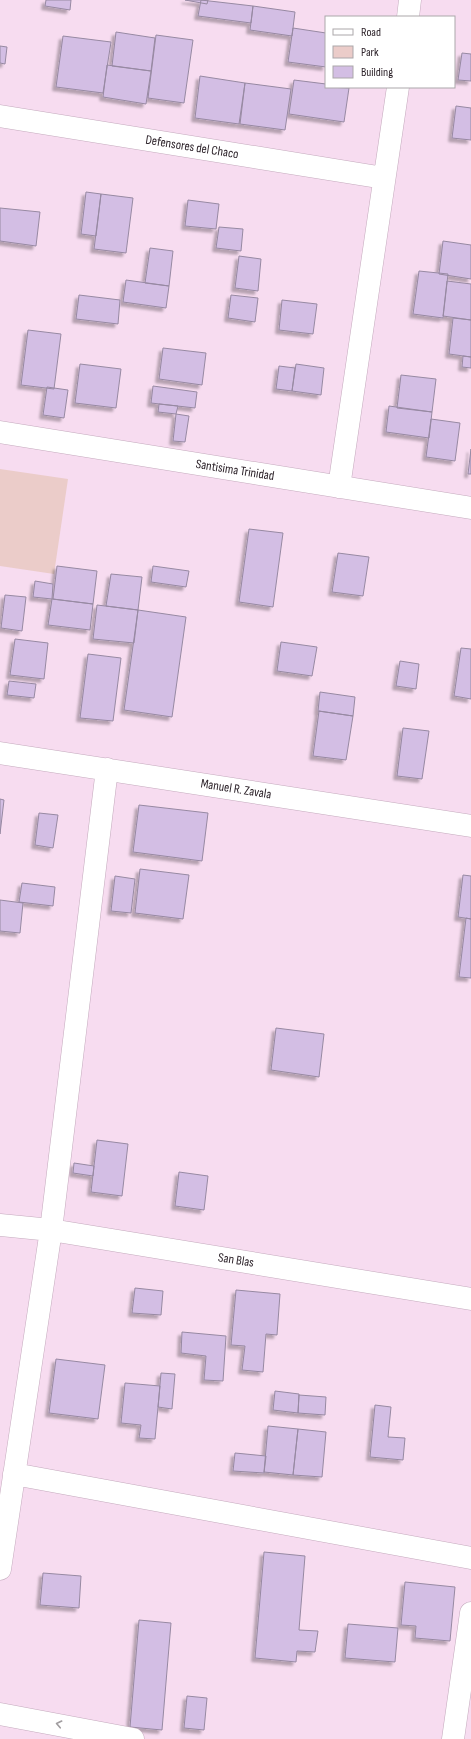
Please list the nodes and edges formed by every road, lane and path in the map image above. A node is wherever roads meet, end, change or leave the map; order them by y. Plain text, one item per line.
1 (410, 0) edge
2 (408, 16) edge
3 (398, 88) edge
4 (0, 116) edge
5 (384, 178) junction
6 (0, 432) edge
7 (339, 487) junction
8 (471, 508) edge
9 (0, 753) edge
10 (107, 769) junction
11 (471, 826) edge
12 (0, 1224) edge
13 (51, 1230) junction
14 (471, 1299) edge
15 (14, 1474) junction
16 (471, 1558) edge
17 (0, 1569) edge
18 (471, 1613) edge
19 (0, 1714) edge
20 (96, 1736) edge
21 (133, 1739) edge
22 (453, 1739) edge

1 - 2 street
3 - 5 street
4 - 5 street, Defensores del Chaco
5 - 7 street
6 - 7 street, Santisima Trinidad
7 - 8 street, Santisima Trinidad
9 - 10 street, Manuel R. Zavala
10 - 11 street, Manuel R. Zavala
10 - 13 street
12 - 13 street, San Blas
13 - 14 street, San Blas
13 - 15 street
15 - 16 street
15 - 17 street
18 - 22 street
20 -> 19 street
20 - 21 street

